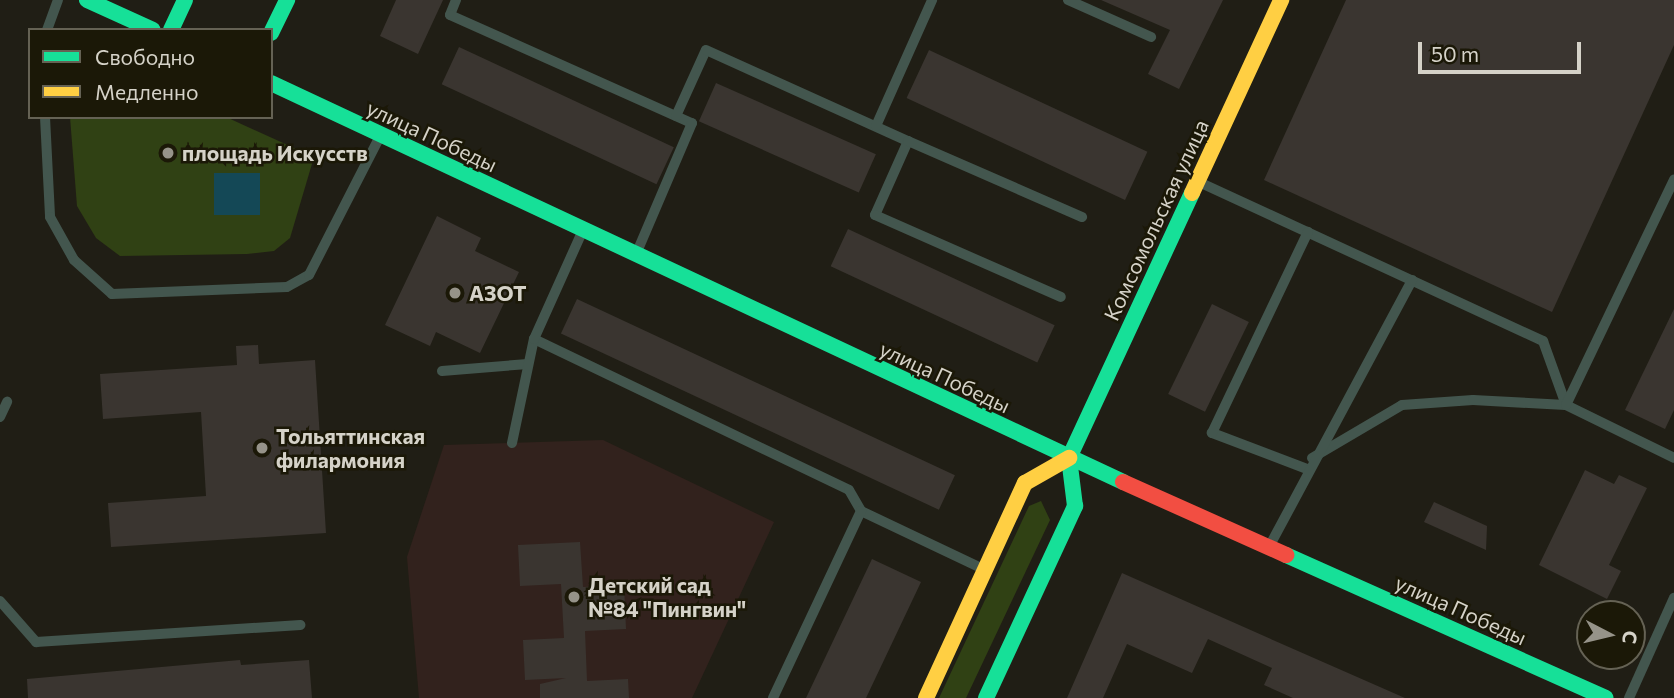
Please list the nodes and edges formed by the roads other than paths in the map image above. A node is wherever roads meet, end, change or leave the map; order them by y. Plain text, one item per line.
1 (58, 0) edge
2 (86, 0) edge
3 (185, 0) edge
4 (287, 0) edge
5 (457, 0) edge
6 (932, 0) edge
7 (1068, 0) edge
8 (1281, 0) edge
9 (48, 28) edge
10 (149, 28) edge
11 (172, 28) edge
12 (273, 29) edge
13 (1151, 37) dead end
14 (273, 84) edge
15 (676, 116) junction
16 (46, 119) edge
17 (876, 126) junction
18 (381, 135) junction
19 (908, 141) junction
20 (1674, 180) edge
21 (1197, 181) junction
22 (1082, 217) dead end
23 (583, 230) junction
24 (1308, 232) junction
25 (636, 255) junction
26 (1412, 280) junction
27 (1060, 298) dead end
28 (534, 339) junction
29 (528, 364) junction
30 (442, 371) dead end
31 (7, 402) dead end
32 (1566, 405) junction
33 (0, 417) edge
34 (512, 443) dead end
35 (1069, 457) junction
36 (1312, 458) junction
37 (1674, 458) edge
38 (1307, 468) junction
39 (861, 511) junction
40 (1269, 547) junction
41 (985, 569) junction
42 (1674, 598) edge
43 (0, 601) edge
44 (300, 625) dead end
45 (773, 698) edge
46 (926, 698) edge
47 (985, 698) edge
48 (1605, 698) edge
49 (1629, 698) edge

1 - 9 lane
2 - 10 main road
3 - 11 main road
4 - 12 main road
5 - 15 lane
6 - 17 lane
7 - 13 lane
8 - 21 main road, Комсомольская улица
14 - 18 main road, улица Победы
15 - 17 lane
15 - 25 lane
16 - 18 lane
17 - 19 lane
18 - 23 main road, улица Победы
19 - 22 lane
19 - 27 lane
20 - 32 lane
21 - 24 lane
21 - 35 main road, Комсомольская улица
23 - 25 main road, улица Победы
23 - 28 lane
24 - 26 lane
24 - 38 lane
25 - 35 main road, улица Победы
26 - 32 lane
26 - 36 lane
28 - 29 lane
28 - 39 lane
29 - 30 lane
29 - 34 lane
31 - 33 lane
32 - 36 lane
32 - 37 lane
35 - 40 main road, улица Победы
35 - 41 main road
35 - 47 main road
36 - 38 lane
38 - 40 lane
39 - 41 lane
39 - 45 lane
40 - 48 main road, улица Победы
41 - 46 main road
42 - 49 lane
43 - 44 lane

